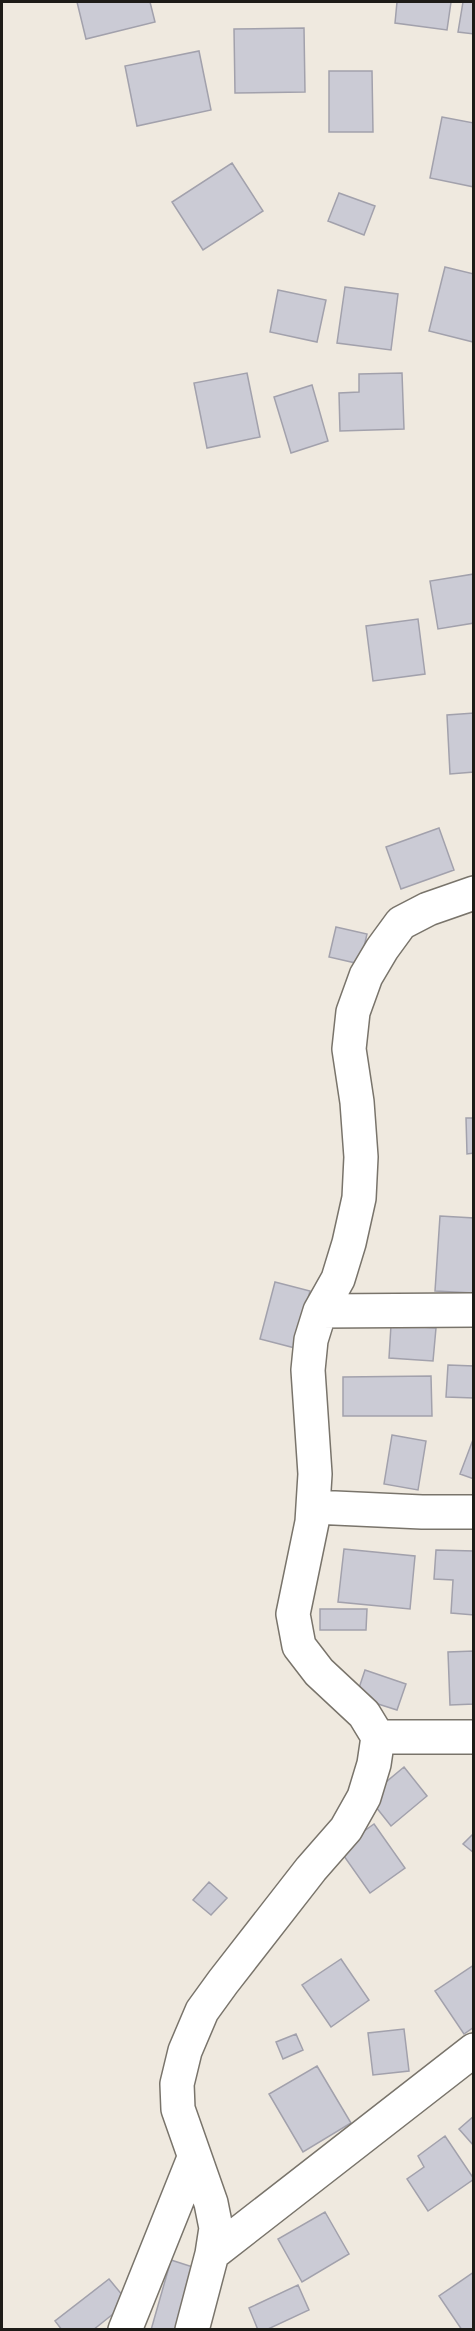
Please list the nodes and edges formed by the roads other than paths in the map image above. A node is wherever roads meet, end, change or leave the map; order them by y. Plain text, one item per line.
1 (474, 893) edge
2 (474, 1310) edge
3 (320, 1311) junction
4 (313, 1507) junction
5 (474, 1512) edge
6 (378, 1737) junction
7 (474, 1737) edge
8 (474, 2050) edge
9 (194, 2158) junction
10 (212, 2254) junction
11 (125, 2330) edge
12 (192, 2330) edge

1 - 3 street
2 - 3 street
3 - 4 street
4 - 5 street
4 - 6 street
6 - 7 street
6 - 9 street
8 - 10 street
9 - 10 street
9 - 11 street
10 - 12 street

